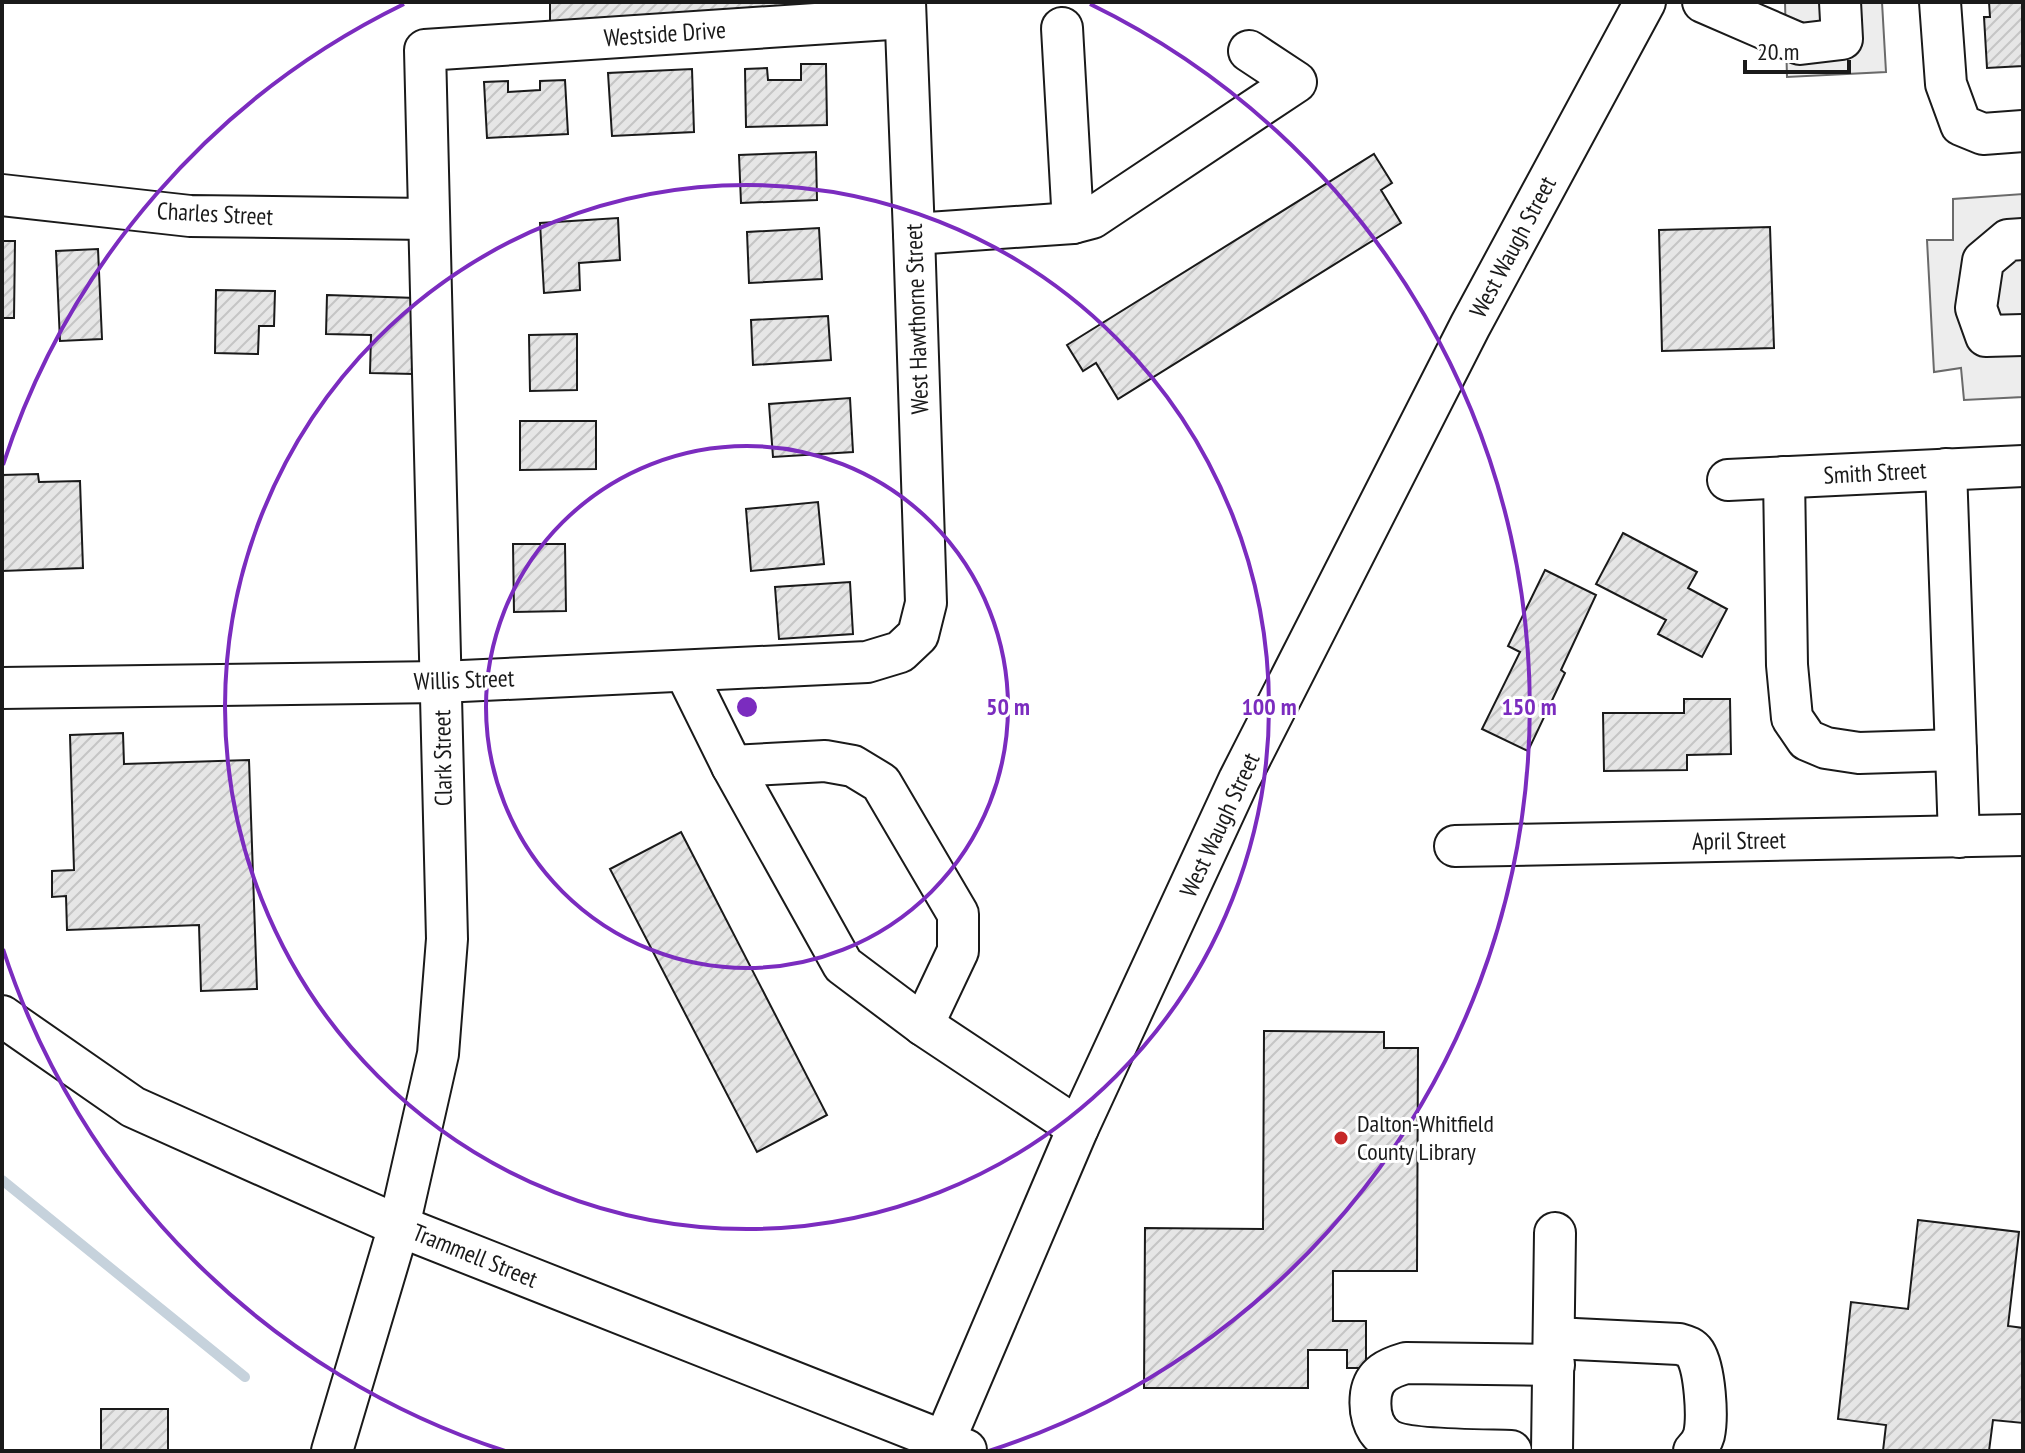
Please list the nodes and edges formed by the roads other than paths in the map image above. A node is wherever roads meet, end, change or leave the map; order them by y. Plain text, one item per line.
1 (1645, 2) edge
2 (1703, 2) edge
3 (1840, 2) edge
4 (1940, 2) edge
5 (905, 10) edge
6 (1062, 28) dead end
7 (425, 50) joint
8 (1249, 51) dead end
9 (2023, 131) edge
10 (2, 195) edge
11 (428, 219) junction
12 (1073, 223) junction
13 (914, 234) junction
14 (2023, 239) edge
15 (2023, 335) edge
16 (2023, 466) edge
17 (1946, 469) junction
18 (1784, 477) junction
19 (1728, 480) dead end
20 (918, 635) joint
21 (685, 671) junction
22 (441, 682) junction
23 (2, 688) edge
24 (1956, 750) junction
25 (732, 766) junction
26 (2023, 835) edge
27 (1959, 837) junction
28 (1455, 846) dead end
29 (2, 1016) edge
30 (923, 1025) junction
31 (1078, 1128) junction
32 (399, 1226) junction
33 (1555, 1233) dead end
34 (1554, 1351) junction
35 (951, 1448) edge
36 (332, 1451) edge
37 (1511, 1451) edge
38 (1552, 1451) edge
39 (1694, 1451) edge

1 - 31 street, West Waugh Street
2 - 3 street
4 - 9 street
5 - 7 street, Westside Drive
5 - 13 street, West Hawthorne Street
6 - 12 street
7 - 11 street, Clark Street
8 - 12 street
10 - 11 street, Charles Street
11 - 22 street, Clark Street
12 - 13 street
13 - 20 street, West Hawthorne Street
14 - 15 street
16 - 17 street, Smith Street
17 - 18 street, Smith Street
17 - 24 street
18 - 19 street, Smith Street
18 - 24 street
20 - 21 street, Willis Street
21 - 22 street, Willis Street
21 - 25 street
22 - 23 street, Willis Street
22 - 32 street, Clark Street
24 - 27 street
25 - 30 street
25 - 30 street
26 - 27 street, April Street
27 - 28 street, April Street
29 - 32 street, Trammell Street
30 - 31 street
31 - 35 street, West Waugh Street
32 - 35 street, Trammell Street
32 - 36 street, Clark Street
33 - 34 street
34 - 37 street
34 - 38 street
34 - 39 street

